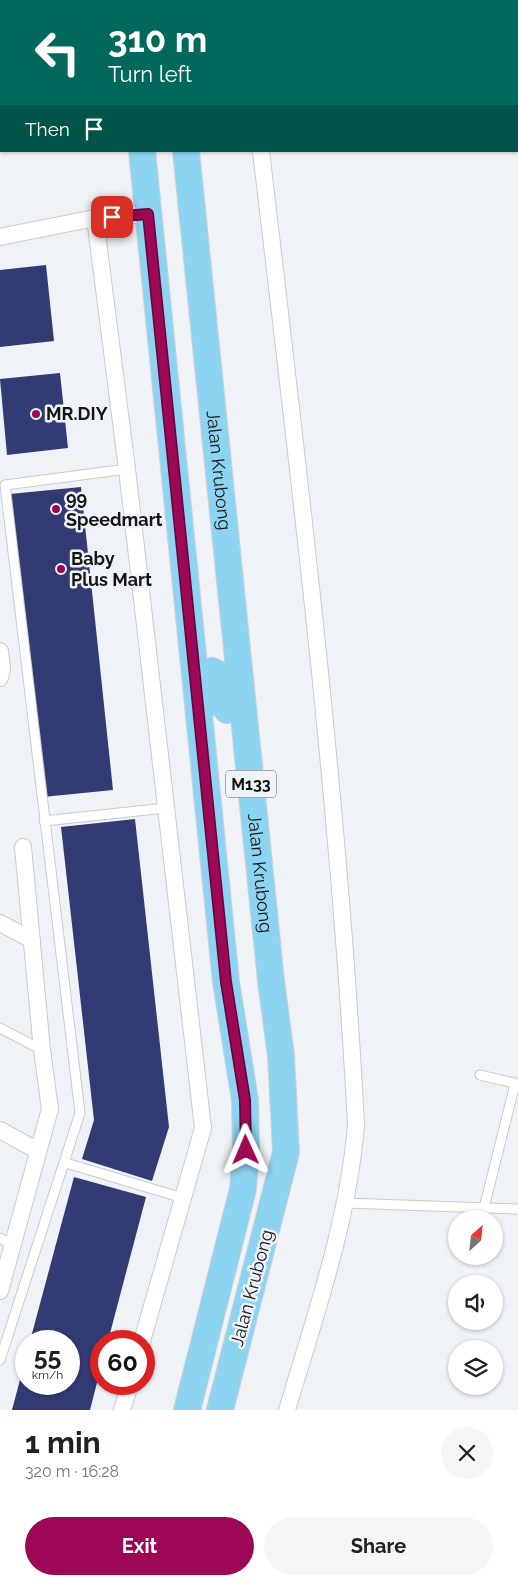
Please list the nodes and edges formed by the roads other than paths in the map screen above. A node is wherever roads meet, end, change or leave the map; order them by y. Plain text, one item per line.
1 (142, 152) edge
2 (186, 152) edge
3 (261, 152) edge
4 (148, 214) junction
5 (95, 218) junction
6 (0, 237) edge
7 (127, 469) junction
8 (0, 651) edge
9 (0, 678) edge
10 (166, 808) junction
11 (44, 821) junction
12 (23, 847) dead end
13 (0, 923) edge
14 (32, 940) junction
15 (271, 981) junction
16 (226, 982) junction
17 (0, 1028) edge
18 (42, 1050) junction
19 (480, 1075) dead end
20 (517, 1084) edge
21 (0, 1130) edge
22 (38, 1151) junction
23 (66, 1163) junction
24 (183, 1198) junction
25 (345, 1203) junction
26 (484, 1208) junction
27 (518, 1209) edge
28 (7, 1242) edge
29 (0, 1291) edge
30 (145, 1330) edge
31 (0, 1360) edge
32 (127, 1395) edge
33 (122, 1410) edge
34 (187, 1410) edge
35 (220, 1410) edge
36 (287, 1410) edge

1 - 4 main road, Jalan Krubong / M133
2 - 15 main road, Jalan Krubong / M133
3 - 25 street
4 - 5 street
4 - 16 main road, Jalan Krubong / M133
5 - 6 street
5 - 7 street
7 - 10 street
7 - 11 lane
8 - 9 street
10 - 11 lane
10 - 24 street
11 - 23 lane
12 - 14 street
13 - 14 street
14 - 18 street
15 - 16 main road
15 - 35 main road, Jalan Krubong / M133
16 - 34 main road, Jalan Krubong / M133
17 - 18 lane
18 - 22 street
19 - 20 lane
20 - 26 lane
21 - 22 street
22 - 28 street
23 - 24 lane
23 - 31 lane
24 - 30 street
25 - 26 lane
25 - 36 street
26 - 27 lane
28 - 29 street
32 - 33 street

